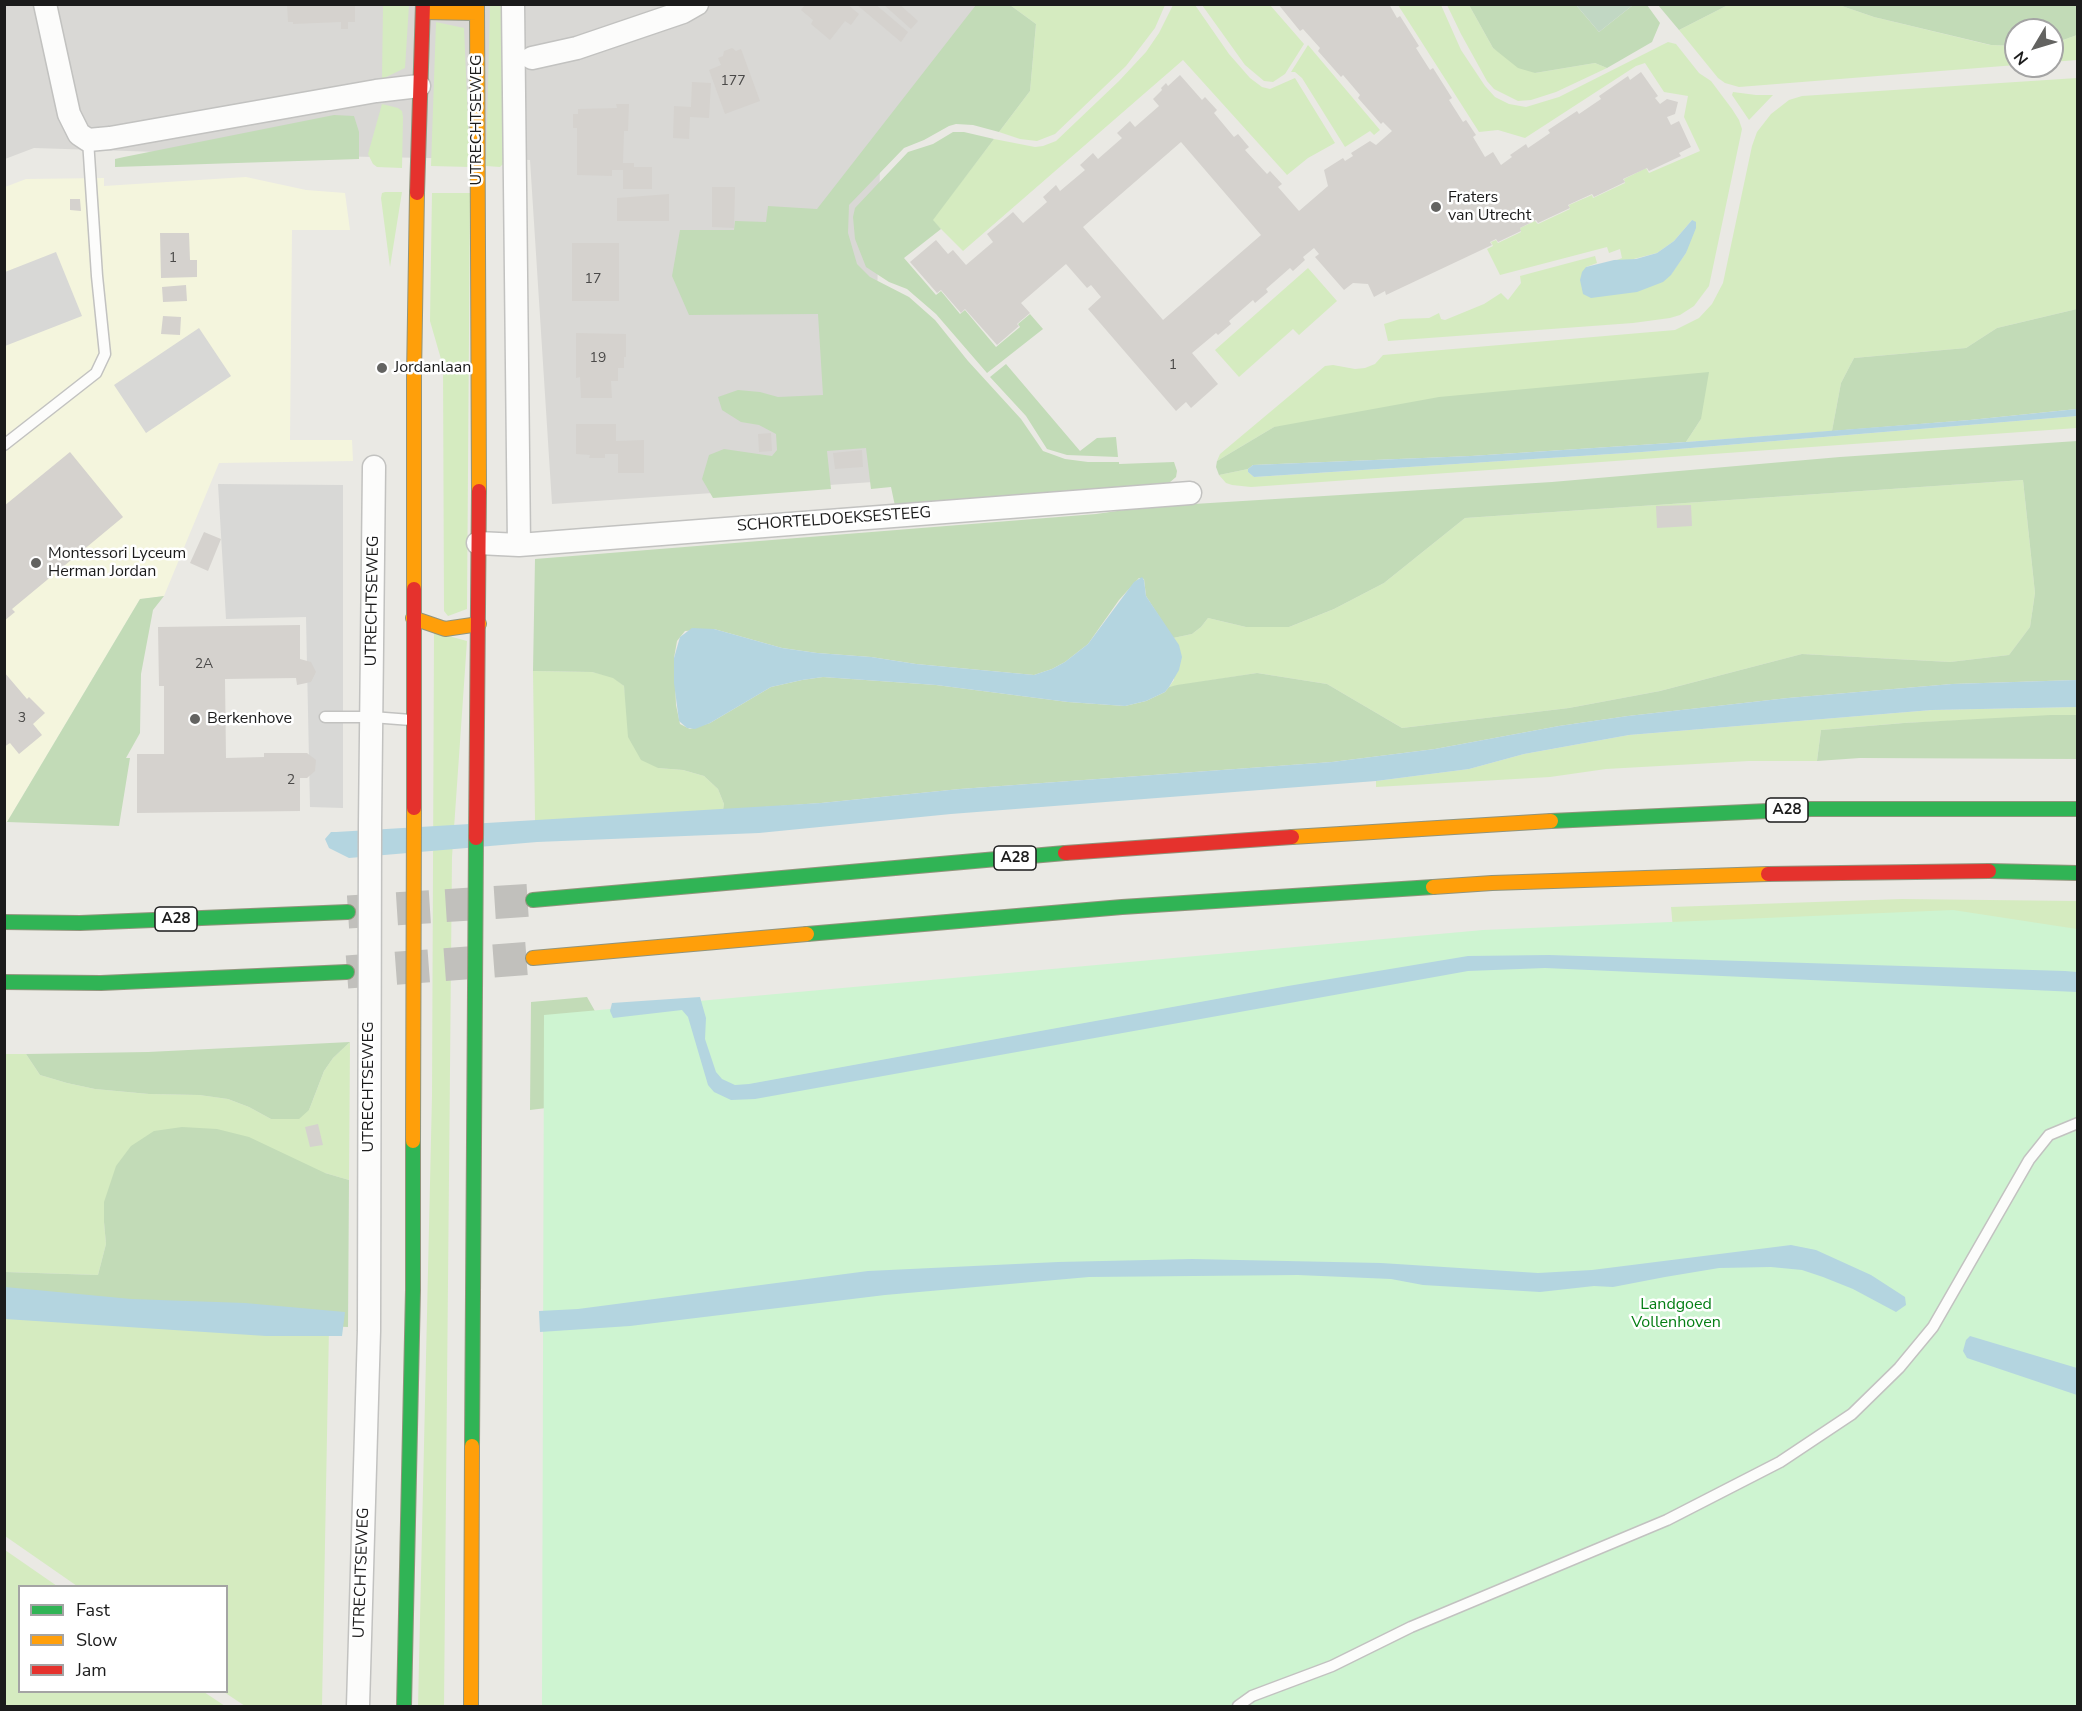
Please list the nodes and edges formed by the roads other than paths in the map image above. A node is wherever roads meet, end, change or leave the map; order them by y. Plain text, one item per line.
1 (45, 4) edge
2 (513, 4) edge
3 (697, 4) edge
4 (423, 8) edge
5 (477, 9) edge
6 (532, 58) dead end
7 (419, 86) junction
8 (83, 137) junction
9 (4, 445) edge
10 (374, 467) dead end
11 (1190, 493) dead end
12 (478, 543) junction
13 (519, 545) junction
14 (413, 618) junction
15 (479, 624) junction
16 (325, 717) dead end
17 (372, 717) junction
18 (413, 720) junction
19 (2078, 809) edge
20 (2078, 873) edge
21 (533, 900) tunnel mouth
22 (348, 912) tunnel mouth
23 (4, 922) edge
24 (533, 958) tunnel mouth
25 (347, 972) tunnel mouth
26 (4, 982) edge
27 (2078, 1123) edge
28 (358, 1707) edge
29 (404, 1707) edge
30 (471, 1707) edge
31 (1238, 1707) edge

1 - 8 street
2 - 13 street
3 - 6 street
4 - 5 main road, UTRECHTSEWEG
4 - 7 main road, UTRECHTSEWEG
5 - 12 main road, UTRECHTSEWEG
7 - 8 street
7 - 14 main road, UTRECHTSEWEG
8 - 9 lane
10 - 17 street, UTRECHTSEWEG
11 - 13 street, SCHORTELDOEKSESTEEG
12 - 13 street, SCHORTELDOEKSESTEEG
12 - 15 main road, UTRECHTSEWEG
14 - 15 main road
14 - 18 main road, UTRECHTSEWEG
15 - 30 main road, UTRECHTSEWEG
16 - 17 lane
17 - 18 lane
17 - 28 street, UTRECHTSEWEG
18 - 29 main road, UTRECHTSEWEG
19 - 21 main road, A28
20 - 24 main road
22 - 23 main road, A28
25 - 26 main road
27 - 31 lane

